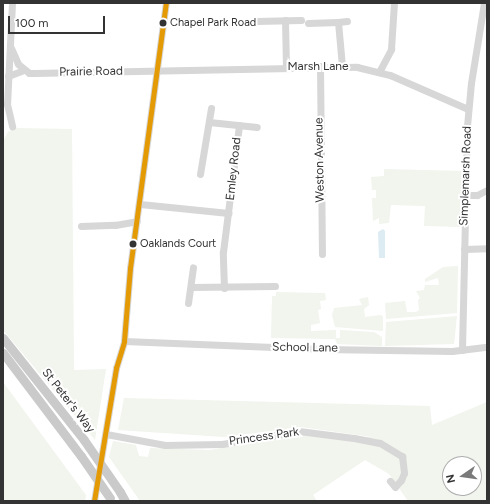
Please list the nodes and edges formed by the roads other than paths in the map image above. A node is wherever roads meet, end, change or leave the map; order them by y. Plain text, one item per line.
1 (12, 3) edge
2 (166, 3) edge
3 (394, 3) edge
4 (484, 3) edge
5 (285, 20) junction
6 (301, 20) dead end
7 (256, 21) dead end
8 (347, 21) dead end
9 (338, 22) junction
10 (308, 23) dead end
11 (3, 37) edge
12 (11, 37) junction
13 (11, 48) junction
14 (320, 66) junction
15 (342, 66) junction
16 (286, 67) junction
17 (24, 70) junction
18 (158, 70) junction
19 (379, 72) junction
20 (8, 76) junction
21 (211, 108) dead end
22 (468, 109) junction
23 (209, 122) junction
24 (238, 125) junction
25 (12, 126) dead end
26 (257, 126) dead end
27 (200, 174) dead end
28 (487, 190) edge
29 (465, 196) junction
30 (140, 204) junction
31 (229, 213) junction
32 (137, 221) junction
33 (81, 226) dead end
34 (487, 248) edge
35 (464, 249) junction
36 (322, 254) dead end
37 (193, 267) dead end
38 (275, 286) dead end
39 (191, 287) junction
40 (224, 288) junction
41 (188, 304) dead end
42 (3, 338) edge
43 (124, 341) junction
44 (487, 347) edge
45 (462, 350) junction
46 (3, 353) edge
47 (106, 434) junction
48 (390, 481) dead end
49 (111, 500) edge
50 (94, 501) edge
51 (125, 501) edge

1 - 12 street
2 - 18 street
3 - 19 street
4 - 22 street, Simplemarsh Road
5 - 6 street
5 - 7 street
5 - 16 street
8 - 9 street
9 - 10 street
9 - 15 street
11 - 12 street
12 - 13 street
13 - 17 street
13 - 20 street
14 - 15 street, Marsh Lane
14 - 16 street, Marsh Lane
14 - 36 street, Weston Avenue
15 - 19 street, Marsh Lane
16 - 18 street, Marsh Lane
17 - 18 street, Prairie Road
17 - 20 street, Prairie Road
18 - 30 street
19 - 22 street, Marsh Lane
20 - 25 street
21 - 23 street
22 - 29 street, Simplemarsh Road
23 - 24 street, Emley Road
23 - 27 street
24 - 26 street, Emley Road
24 - 31 street, Emley Road
28 - 29 street
29 - 35 street, Simplemarsh Road
30 - 31 street, Emley Road
30 - 32 street
31 - 40 street, Emley Road
32 - 33 street
32 - 43 street
34 - 35 street
35 - 45 street, Simplemarsh Road
37 - 39 street
38 - 40 street
39 - 40 street
39 - 41 street
42 - 51 main road, St Peter's Way, bridge
43 - 45 street, School Lane
43 - 47 street
44 - 45 street, School Lane
46 - 49 main road, St Peter's Way, bridge
47 - 48 street, Princess Park
47 - 50 street

